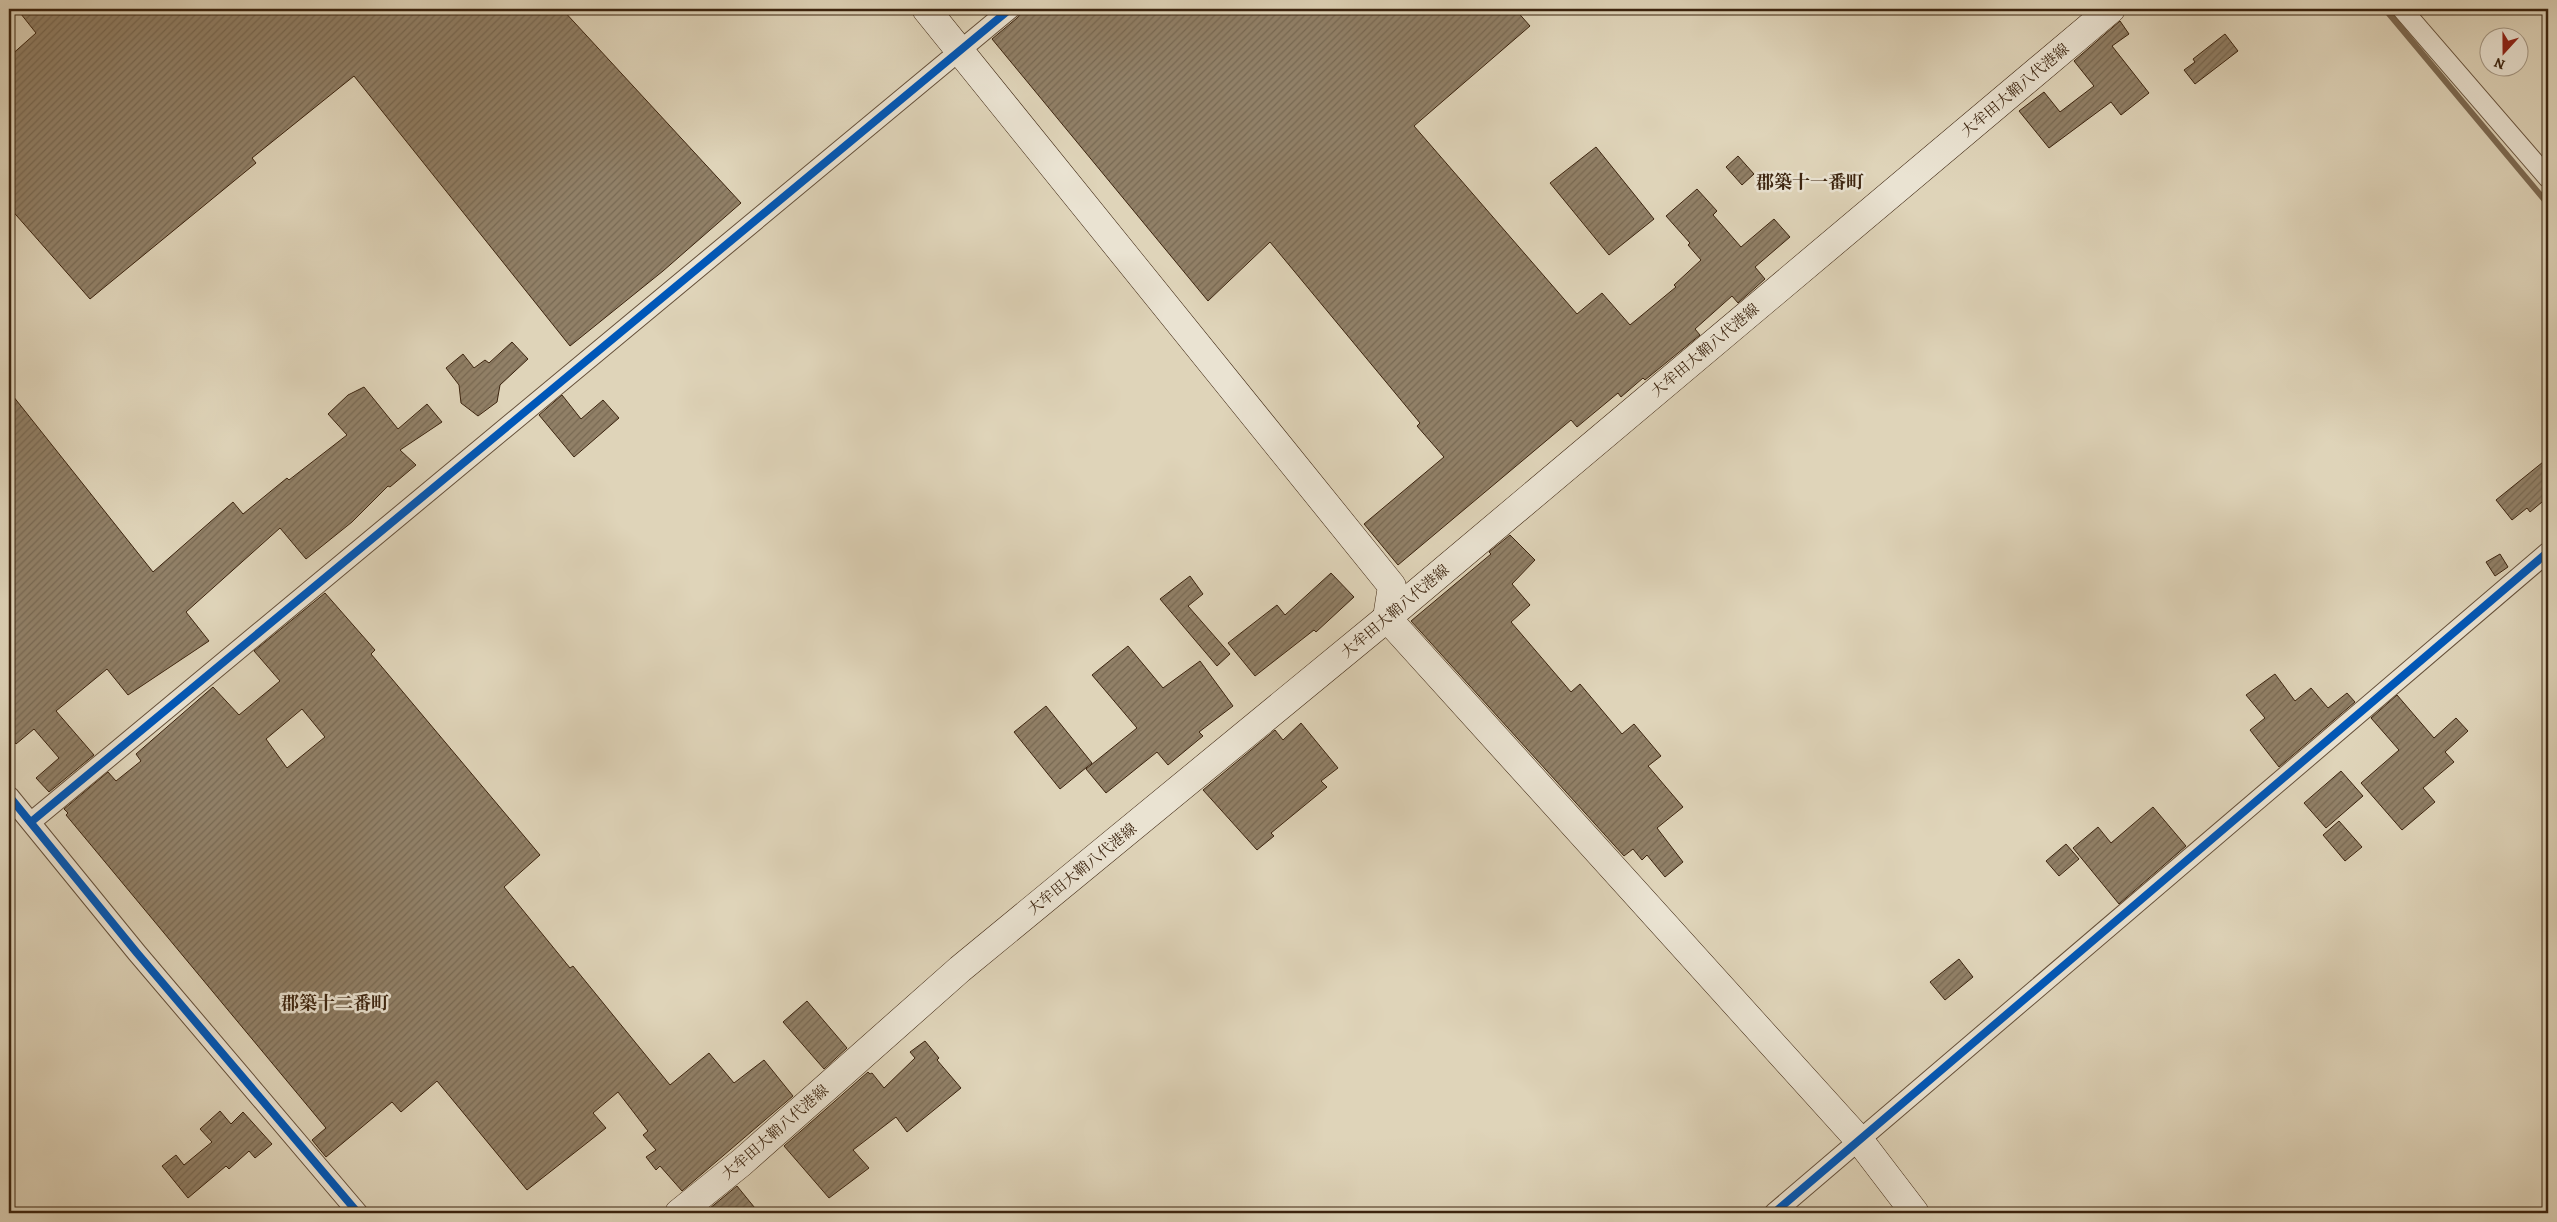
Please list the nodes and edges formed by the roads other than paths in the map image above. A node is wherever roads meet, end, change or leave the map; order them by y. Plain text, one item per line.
1 (926, 9) edge
2 (1010, 9) edge
3 (2112, 9) edge
4 (2402, 9) edge
5 (961, 50) junction
6 (2548, 178) edge
7 (2548, 552) edge
8 (1387, 618) junction
9 (9, 796) edge
10 (31, 822) junction
11 (1860, 1141) junction
12 (358, 1213) edge
13 (679, 1213) edge
14 (1774, 1213) edge
15 (1915, 1213) edge

1 - 5 main road
2 - 5 street
3 - 8 main road, 大牟田大鞘八代港線
4 - 6 street
5 - 8 main road
5 - 10 street
7 - 11 street
8 - 11 main road
8 - 13 main road, 大牟田大鞘八代港線
9 - 10 street
10 - 12 street
11 - 14 street
11 - 15 main road

